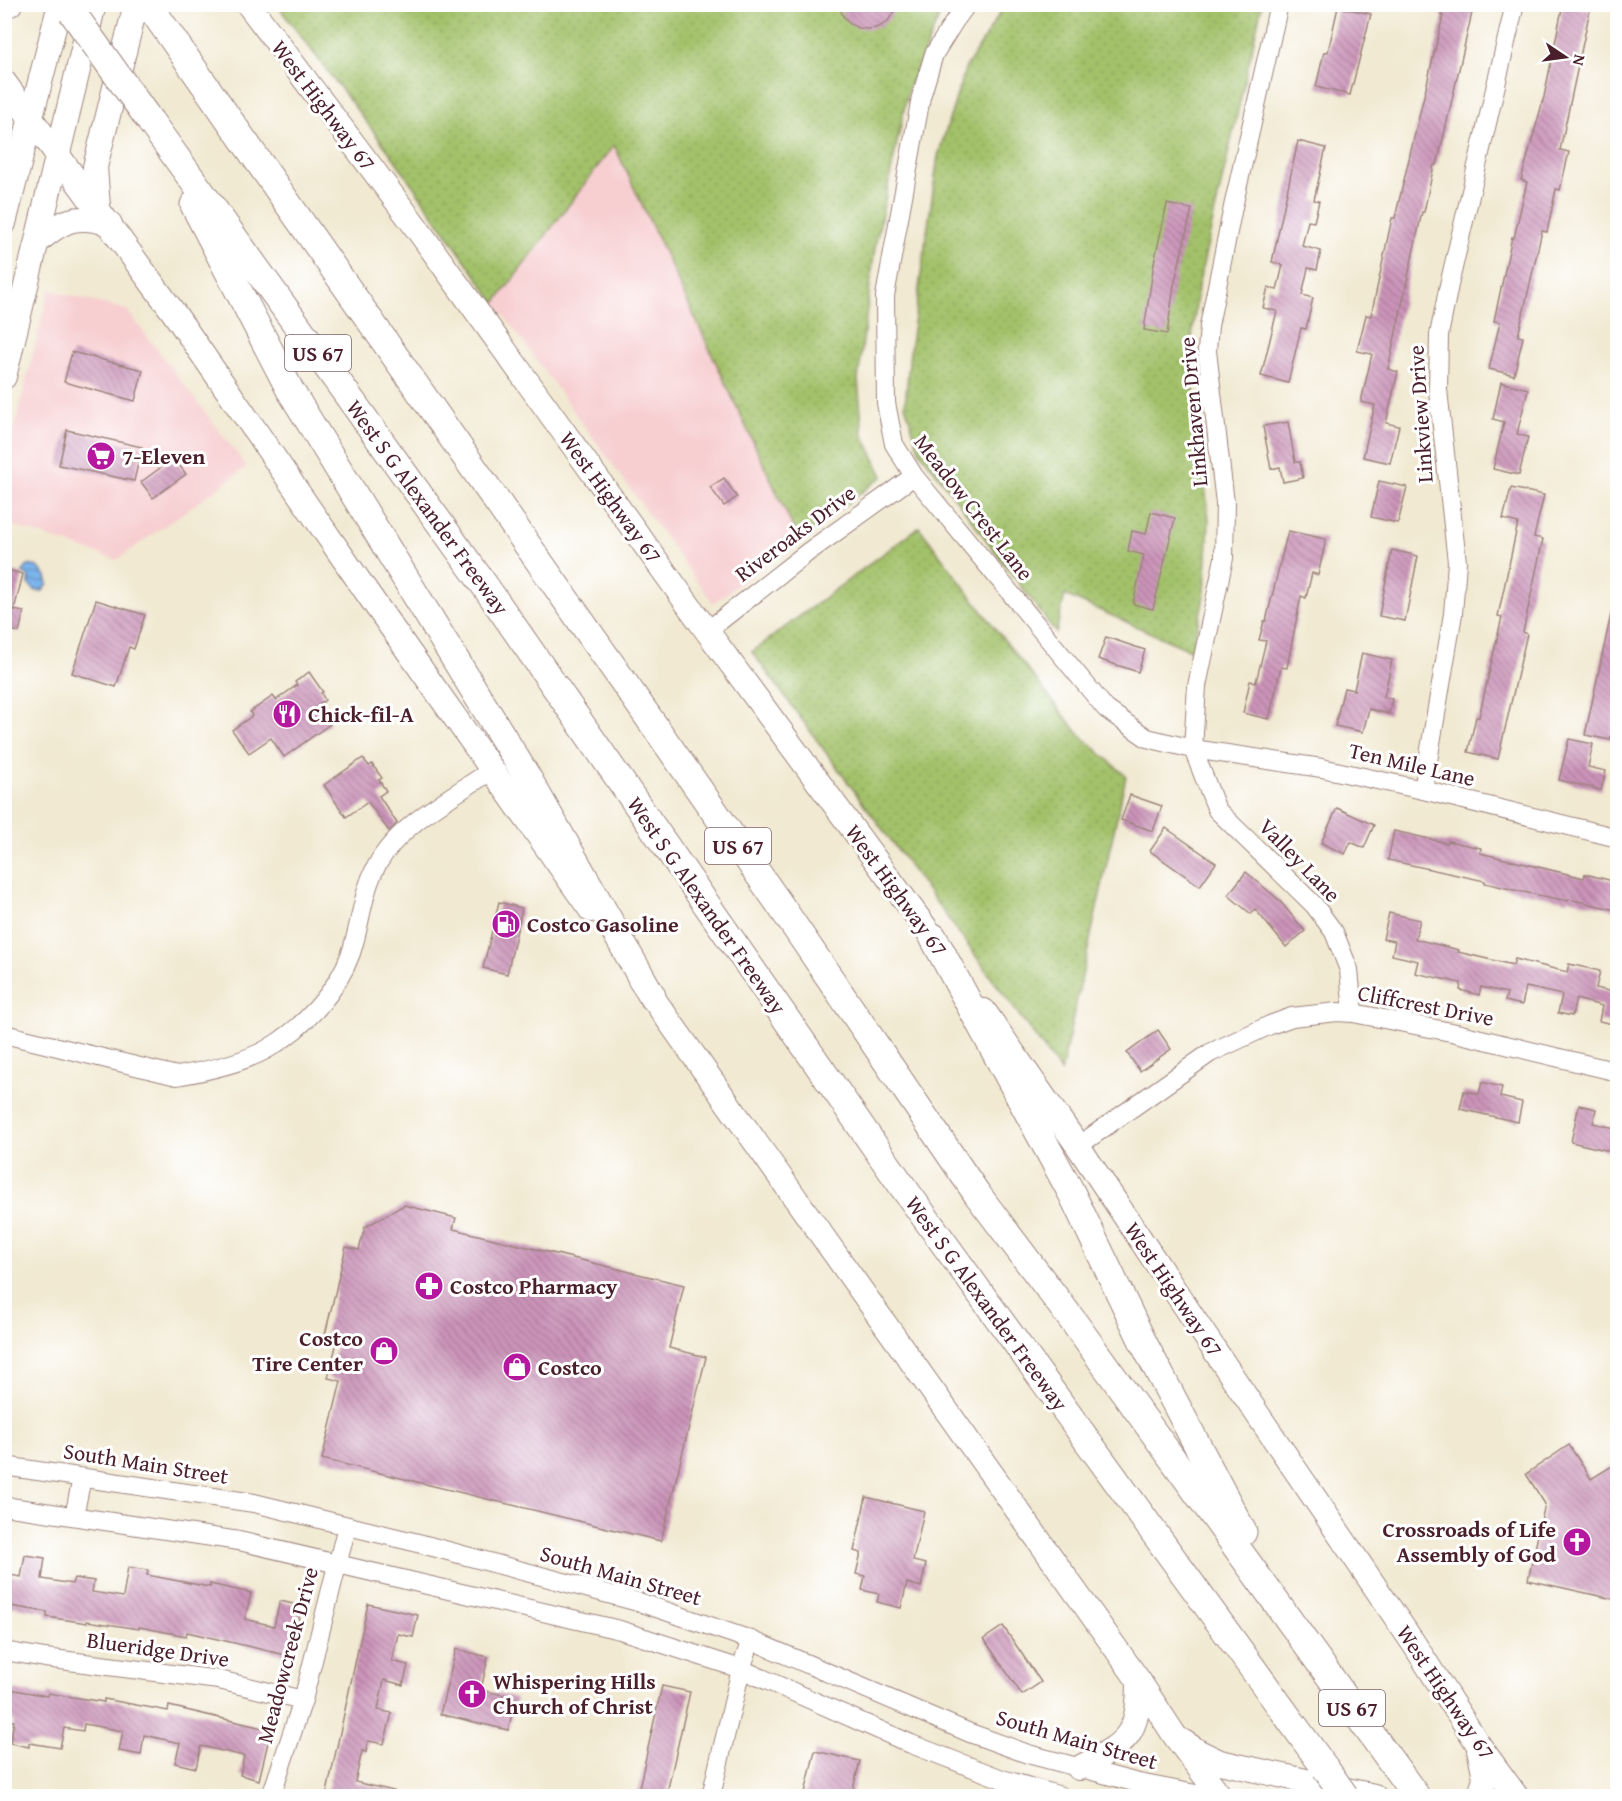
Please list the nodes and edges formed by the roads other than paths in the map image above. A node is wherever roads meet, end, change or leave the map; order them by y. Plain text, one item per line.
1 (10, 4) edge
2 (136, 4) edge
3 (148, 4) edge
4 (248, 4) edge
5 (967, 4) edge
6 (1279, 4) edge
7 (1515, 4) edge
8 (4, 6) edge
9 (73, 6) edge
10 (4, 82) edge
11 (30, 117) junction
12 (150, 121) junction
13 (57, 152) junction
14 (104, 216) junction
15 (4, 223) edge
16 (38, 241) junction
17 (4, 377) edge
18 (914, 476) junction
19 (707, 631) junction
20 (1193, 748) junction
21 (492, 770) junction
22 (1423, 790) junction
23 (1617, 838) edge
24 (933, 937) junction
25 (652, 996) junction
26 (1353, 1013) junction
27 (4, 1034) edge
28 (1617, 1072) edge
29 (1078, 1146) junction
30 (4, 1466) edge
31 (82, 1478) junction
32 (4, 1506) edge
33 (74, 1516) junction
34 (347, 1526) junction
35 (337, 1565) junction
36 (563, 1582) junction
37 (555, 1613) junction
38 (1300, 1635) junction
39 (751, 1640) junction
40 (4, 1651) edge
41 (741, 1669) junction
42 (1139, 1681) junction
43 (303, 1700) junction
44 (1175, 1736) junction
45 (1478, 1744) junction
46 (1010, 1748) junction
47 (1079, 1768) junction
48 (1002, 1779) junction
49 (1410, 1788) edge
50 (271, 1797) edge
51 (711, 1797) edge
52 (1061, 1797) edge
53 (1206, 1797) edge
54 (1220, 1797) edge
55 (1345, 1797) edge
56 (1374, 1797) edge
57 (1480, 1797) edge
58 (1516, 1797) edge

1 - 8 main road
2 - 14 main road
3 - 38 highway, US 67
4 - 19 main road, West Highway 67
5 - 18 street, Meadow Crest Lane
6 - 20 street, Linkhaven Drive
7 - 22 street, Linkview Drive
9 - 11 main road
9 - 12 highway, West S G Alexander Freeway / US 67, bridge
9 - 13 main road
10 - 11 main road
11 - 13 main road
11 - 15 main road
12 - 25 highway
12 - 55 highway, West S G Alexander Freeway / US 67, bridge
13 - 14 main road
13 - 16 main road
14 - 16 main road
14 - 21 main road
16 - 17 main road
18 - 19 street, Riveroaks Drive
18 - 20 street, Meadow Crest Lane
19 - 24 main road, West Highway 67
20 - 22 street, Ten Mile Lane
20 - 26 street, Valley Lane
21 - 25 main road
21 - 27 street
22 - 23 street, Ten Mile Lane
24 - 29 main road, West Highway 67
24 - 38 highway
25 - 42 main road
26 - 28 street, Cliffcrest Drive
26 - 29 street, Cliffcrest Drive
29 - 45 main road, West Highway 67
30 - 31 street, South Main Street
31 - 33 street
31 - 34 street, South Main Street
32 - 33 street
33 - 35 street
34 - 35 street, Meadowcreek Drive
34 - 36 street, South Main Street
35 - 37 street
35 - 43 street, Meadowcreek Drive
36 - 37 street
36 - 39 street, South Main Street
37 - 41 street
38 - 49 highway, US 67
39 - 41 street
39 - 46 street, South Main Street
40 - 43 street, Blueridge Drive
41 - 48 street
41 - 51 street
42 - 44 main road
42 - 47 main road
43 - 50 street, Meadowcreek Drive
44 - 54 main road
44 - 56 main road
45 - 57 main road
45 - 58 main road, West Highway 67
46 - 47 street, South Main Street
46 - 48 street
47 - 53 street, South Main Street
48 - 52 street

